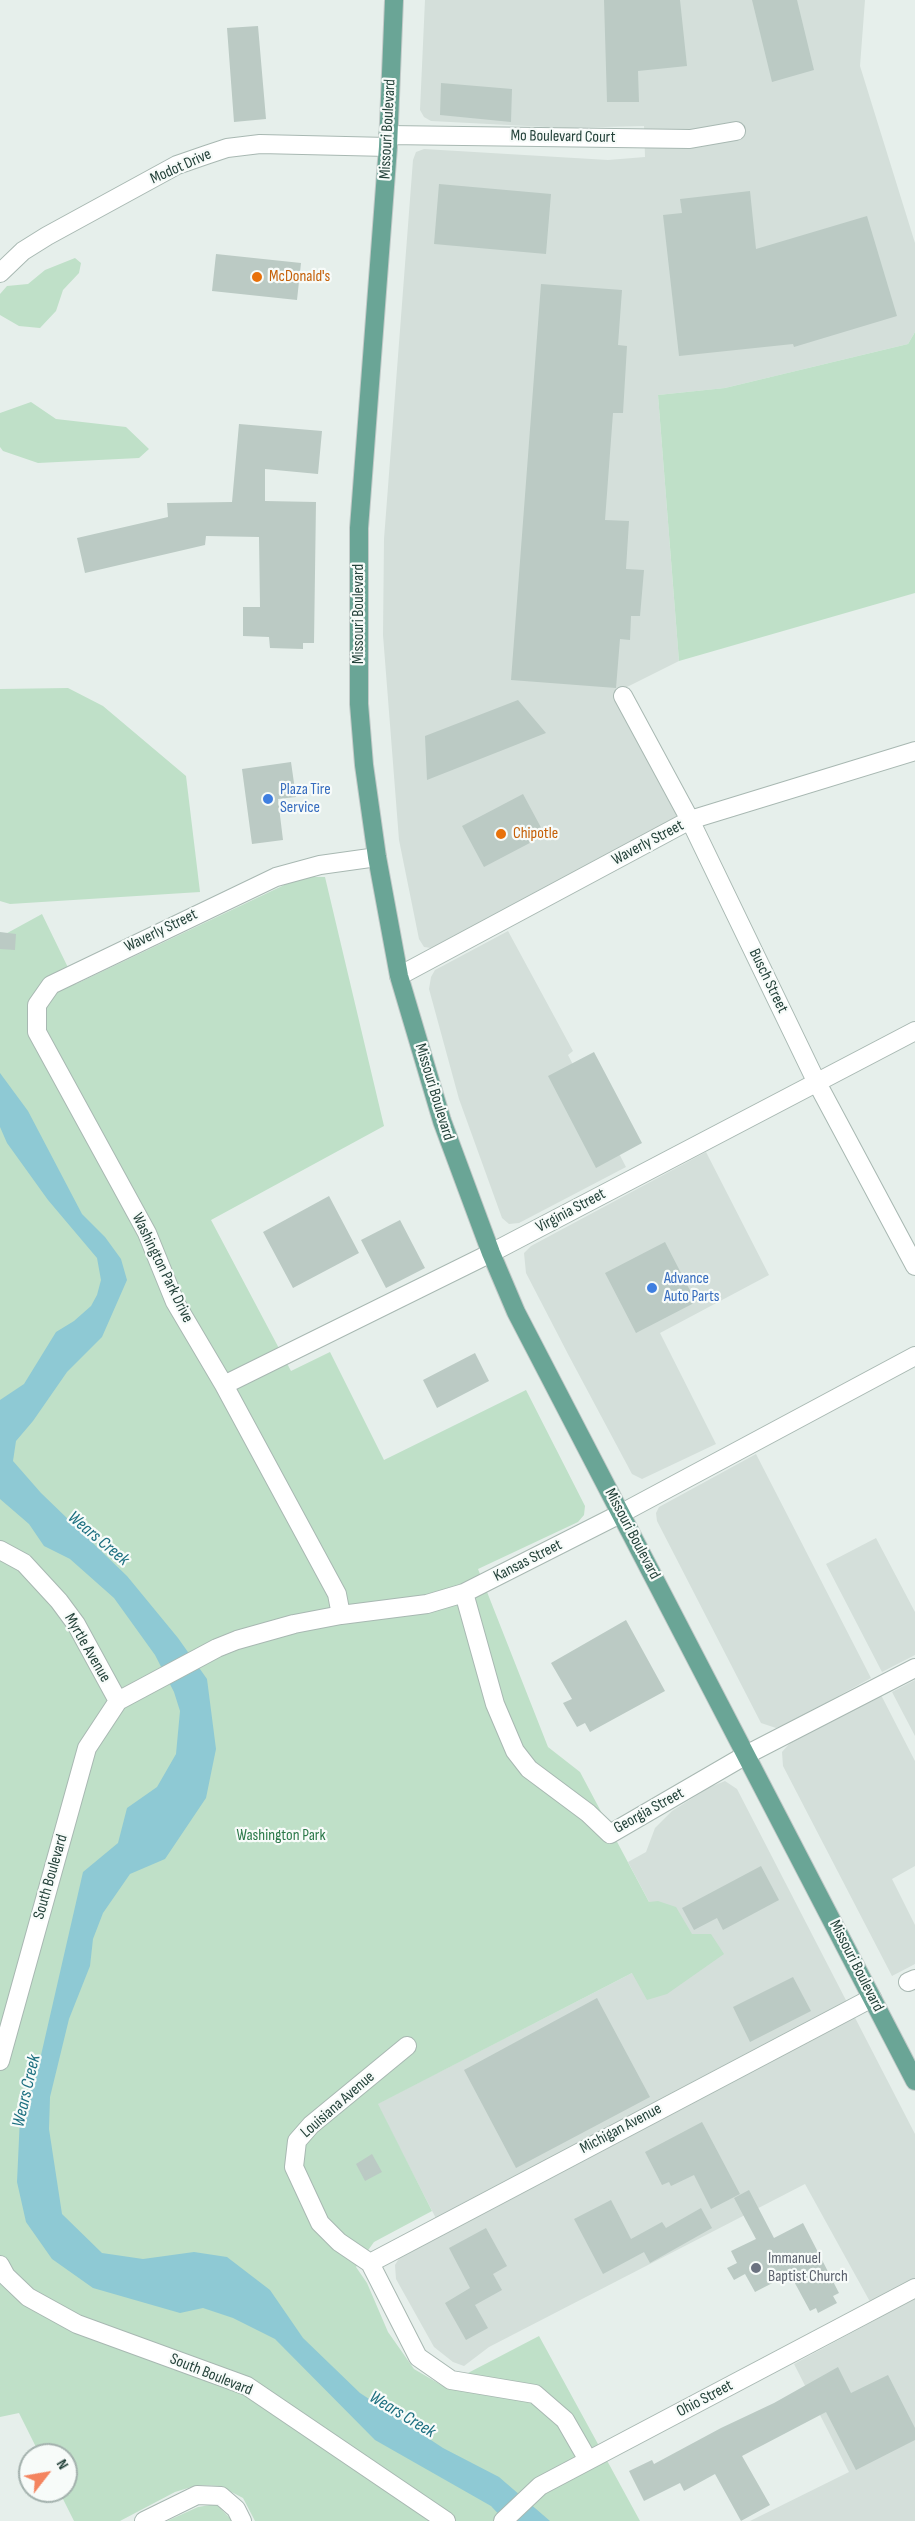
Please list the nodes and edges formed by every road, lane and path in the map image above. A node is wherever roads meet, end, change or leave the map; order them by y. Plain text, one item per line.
1 (394, 0) edge
2 (736, 131) dead end
3 (388, 141) junction
4 (0, 273) edge
5 (623, 696) dead end
6 (915, 751) edge
7 (690, 820) junction
8 (376, 857) junction
9 (399, 976) junction
10 (51, 985) joint
11 (915, 1031) edge
12 (816, 1081) junction
13 (490, 1253) junction
14 (915, 1266) edge
15 (915, 1356) edge
16 (224, 1385) junction
17 (622, 1513) junction
18 (0, 1550) edge
19 (464, 1593) junction
20 (341, 1615) junction
21 (915, 1668) edge
22 (118, 1701) junction
23 (746, 1755) junction
24 (872, 1998) junction
25 (407, 2046) dead end
26 (0, 2061) edge
27 (915, 2080) edge
28 (370, 2263) junction
29 (0, 2265) edge
30 (915, 2288) edge
31 (588, 2460) junction
32 (144, 2521) edge
33 (242, 2521) edge
34 (446, 2521) edge
35 (503, 2521) edge

1 - 3 main road, Missouri Boulevard
2 - 3 street, Mo Boulevard Court
3 - 4 street, Modot Drive
3 - 8 main road, Missouri Boulevard
5 - 7 street, Busch Street
6 - 7 street, Waverly Street
7 - 9 street, Waverly Street
7 - 12 street, Busch Street
8 - 9 main road, Missouri Boulevard
8 - 10 street, Waverly Street
9 - 13 main road, Missouri Boulevard
10 - 16 street, Washington Park Drive
11 - 12 street, Virginia Street
12 - 13 street, Virginia Street
12 - 14 street, Busch Street
13 - 16 street, Virginia Street
13 - 17 main road, Missouri Boulevard
15 - 17 street, Kansas Street
16 - 20 street, Washington Park Drive
17 - 19 street, Kansas Street
17 - 23 main road, Missouri Boulevard
18 - 22 street, Myrtle Avenue
19 - 20 street, Kansas Street
19 - 23 street, Georgia Street
20 - 22 street, Kansas Street
21 - 23 street, Georgia Street
22 - 26 street, South Boulevard
23 - 24 main road, Missouri Boulevard
24 - 27 main road, Missouri Boulevard
24 - 28 street, Michigan Avenue
25 - 28 street, Louisiana Avenue
28 - 31 street, Louisiana Avenue
29 - 34 street, South Boulevard
30 - 31 street, Ohio Street
31 - 35 street, Ohio Street
32 - 33 street

